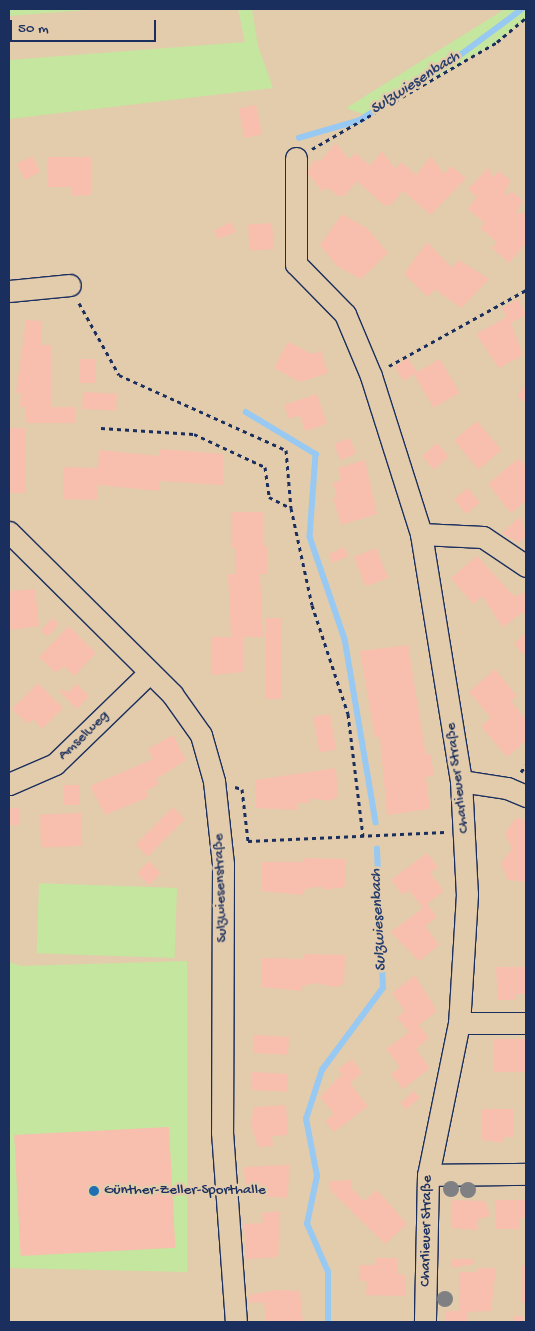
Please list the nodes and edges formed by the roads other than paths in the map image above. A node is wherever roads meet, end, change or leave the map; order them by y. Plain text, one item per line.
1 (296, 158) road end
2 (9, 291) edge
3 (73, 291) road end
4 (9, 534) edge
5 (421, 534) junction
6 (526, 566) edge
7 (150, 672) junction
8 (462, 781) junction
9 (9, 784) edge
10 (526, 796) edge
11 (459, 1023) junction
12 (526, 1023) edge
13 (526, 1174) edge
14 (428, 1175) junction
15 (236, 1322) edge
16 (425, 1322) edge

1 - 5 street, Charlieuer Straße
2 - 3 street
4 - 7 street, Sulzwiesenstraße
5 - 6 street
5 - 8 street, Charlieuer Straße
7 - 9 street, Amselweg
7 - 15 street, Sulzwiesenstraße
8 - 10 street
8 - 11 street, Charlieuer Straße
11 - 12 street
11 - 14 street, Charlieuer Straße
13 - 14 street
14 - 16 street, Charlieuer Straße

